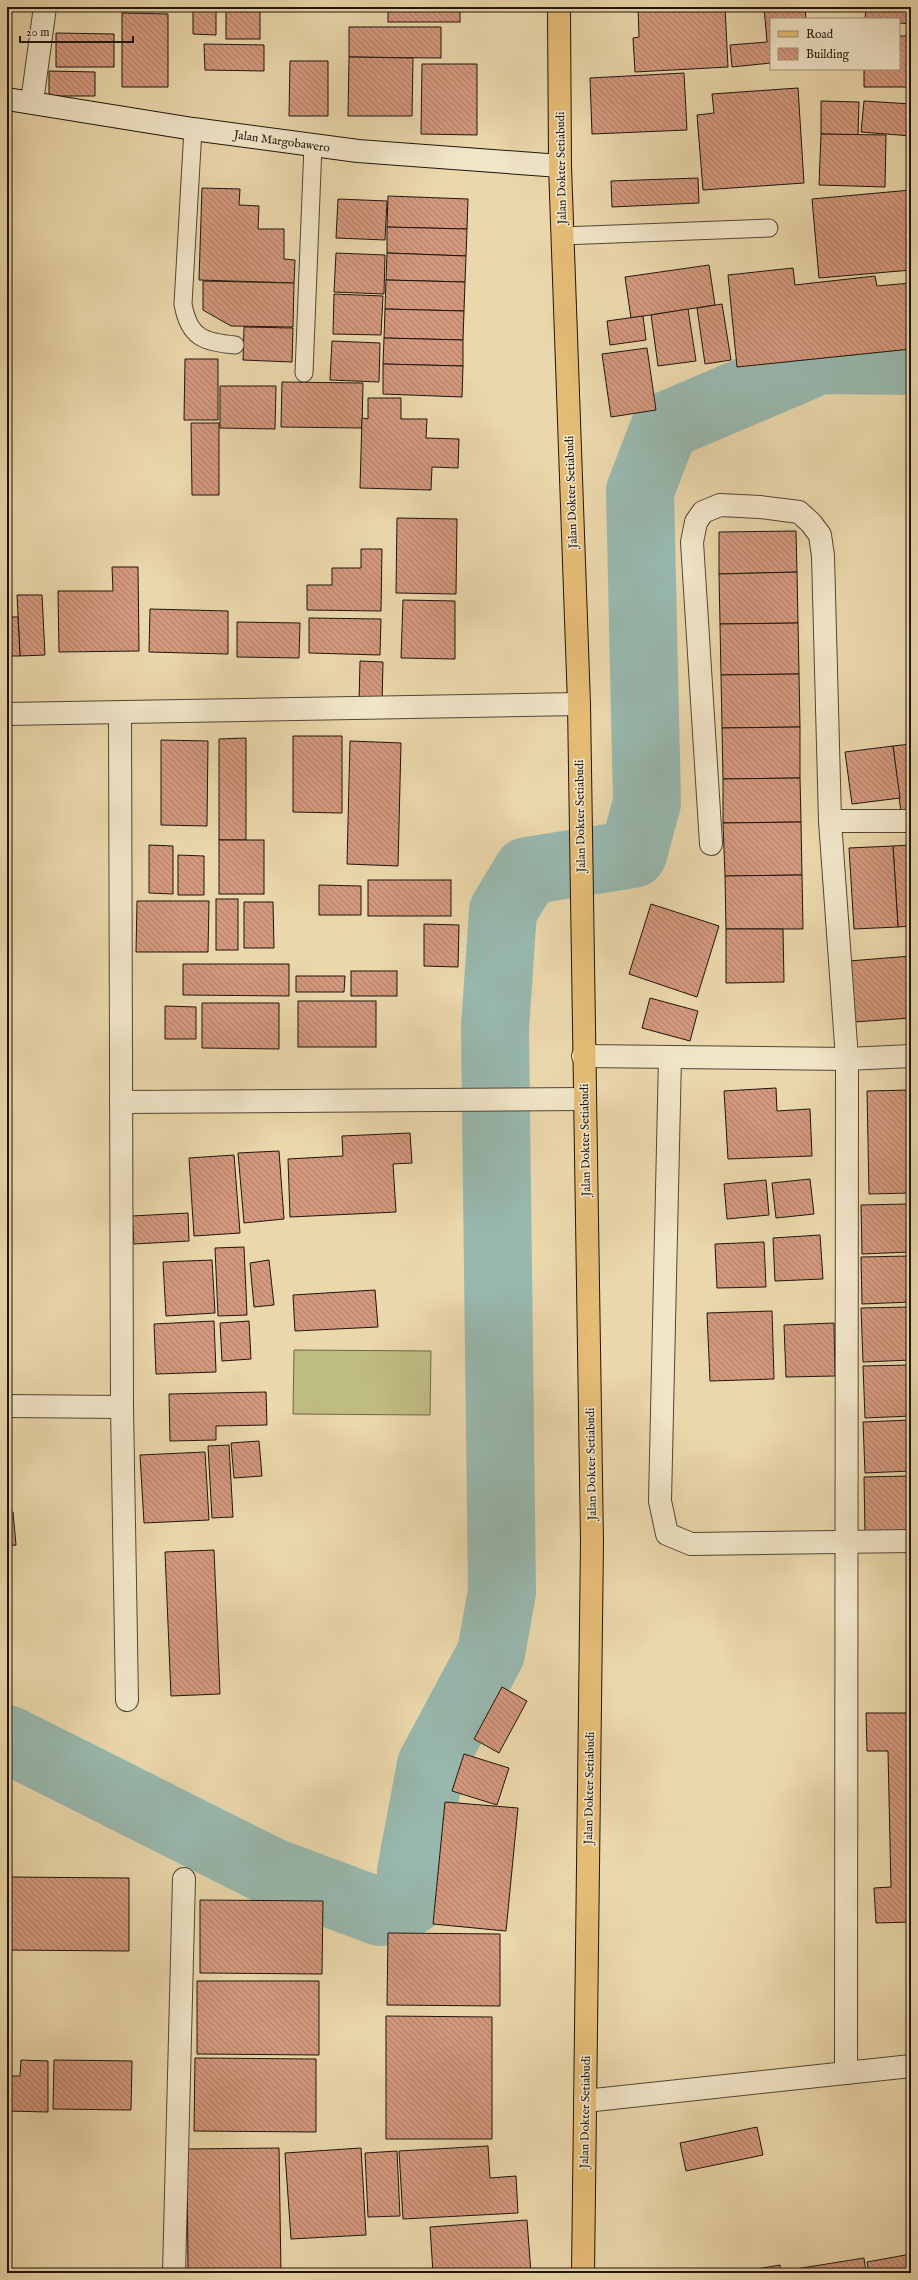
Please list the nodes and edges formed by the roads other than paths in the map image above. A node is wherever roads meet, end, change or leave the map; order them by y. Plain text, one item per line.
1 (45, 7) edge
2 (559, 7) edge
3 (7, 99) edge
4 (32, 102) junction
5 (193, 129) junction
6 (313, 146) junction
7 (560, 166) junction
8 (769, 228) dead end
9 (562, 236) junction
10 (235, 345) dead end
11 (304, 373) dead end
12 (579, 704) junction
13 (120, 712) junction
14 (7, 714) edge
15 (830, 821) junction
16 (911, 821) edge
17 (711, 844) dead end
18 (583, 1056) junction
19 (911, 1056) edge
20 (670, 1057) junction
21 (847, 1059) junction
22 (584, 1099) junction
23 (121, 1102) junction
24 (7, 1406) edge
25 (122, 1407) junction
26 (911, 1541) edge
27 (846, 1542) junction
28 (127, 1700) dead end
29 (184, 1879) dead end
30 (911, 2066) edge
31 (846, 2073) junction
32 (585, 2101) junction
33 (174, 2273) edge
34 (583, 2273) edge

1 - 4 street
2 - 7 main road, Jalan Dokter Setiabudi
3 - 4 street, Jalan Margobawero
4 - 5 street, Jalan Margobawero
5 - 6 street, Jalan Margobawero
5 - 10 lane
6 - 7 street, Jalan Margobawero
6 - 11 lane
7 - 9 main road, Jalan Dokter Setiabudi
8 - 9 lane
9 - 12 main road, Jalan Dokter Setiabudi
12 - 13 street
12 - 18 main road, Jalan Dokter Setiabudi
13 - 14 street
13 - 23 street
15 - 16 street
15 - 17 street
15 - 21 street
18 - 20 street
18 - 22 main road, Jalan Dokter Setiabudi
19 - 21 street
20 - 21 street
20 - 27 street
21 - 27 street
22 - 23 street
22 - 32 main road, Jalan Dokter Setiabudi
23 - 25 street
24 - 25 street
25 - 28 street
26 - 27 street
27 - 31 street
29 - 33 street
30 - 31 street
31 - 32 street
32 - 34 main road, Jalan Dokter Setiabudi

